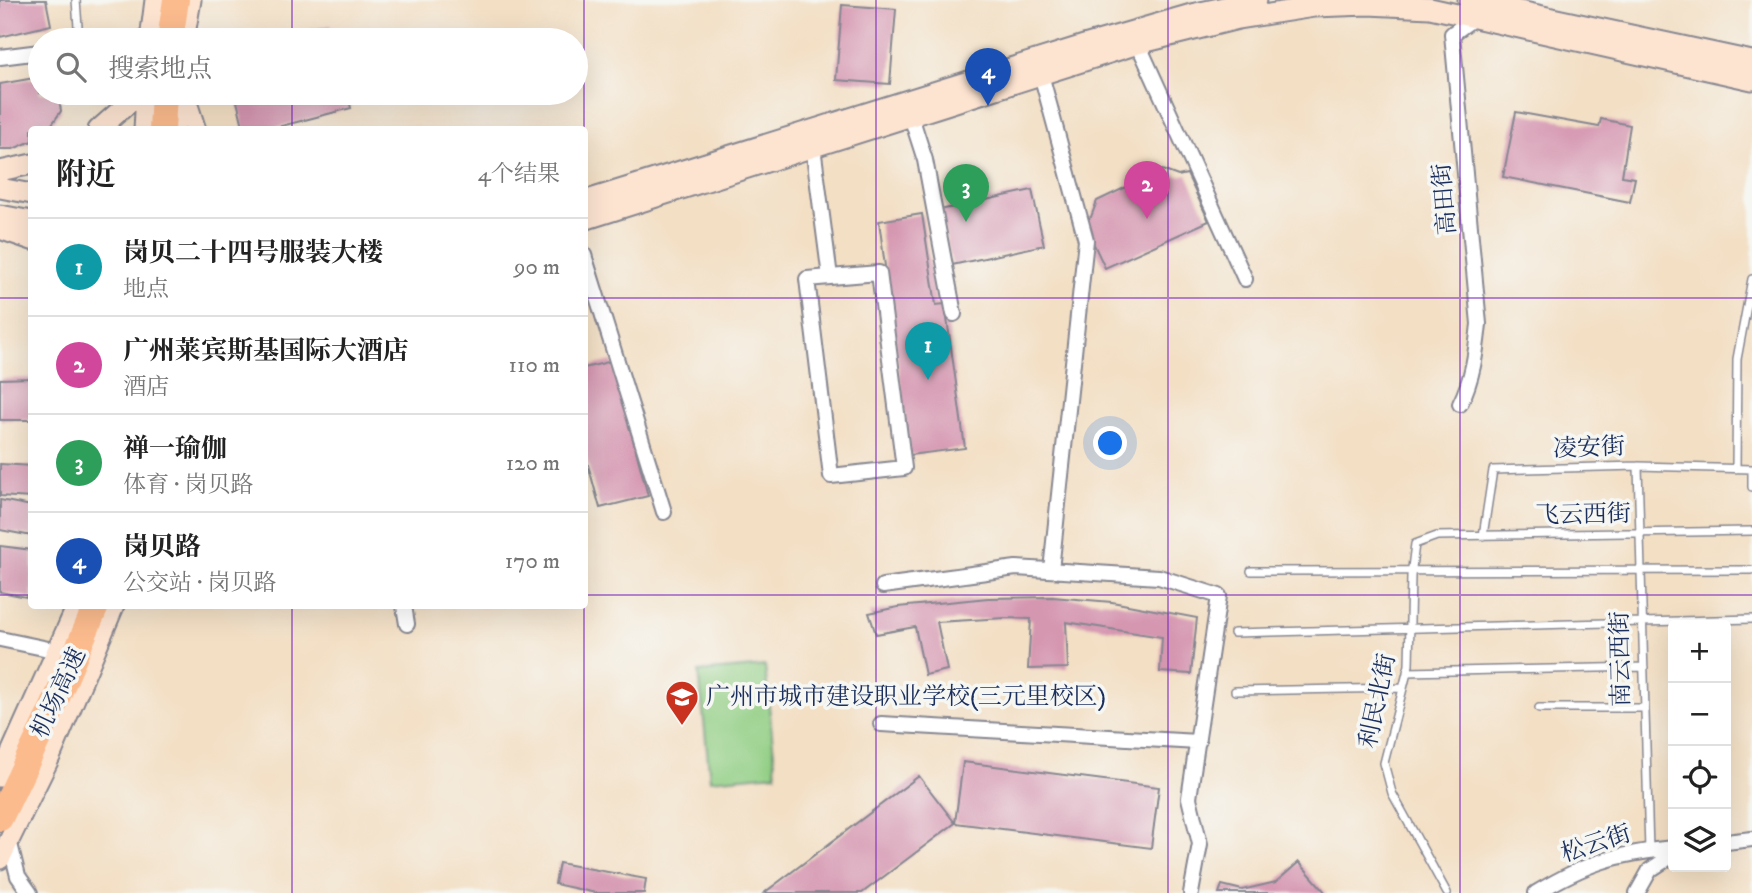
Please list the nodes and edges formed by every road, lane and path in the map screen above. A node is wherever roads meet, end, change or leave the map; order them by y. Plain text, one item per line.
1 (76, 0) edge
2 (155, 0) edge
3 (176, 0) edge
4 (191, 0) edge
5 (1257, 0) edge
6 (1472, 5) edge
7 (1221, 9) edge
8 (78, 28) edge
9 (151, 28) edge
10 (172, 28) edge
11 (186, 28) edge
12 (1135, 37) junction
13 (28, 54) edge
14 (0, 57) edge
15 (1752, 61) edge
16 (1039, 67) junction
17 (1752, 79) edge
18 (126, 105) edge
19 (145, 105) edge
20 (163, 105) edge
21 (177, 105) edge
22 (188, 105) edge
23 (908, 107) junction
24 (103, 126) edge
25 (144, 126) edge
26 (162, 126) edge
27 (175, 126) edge
28 (195, 126) edge
29 (813, 147) junction
30 (28, 165) edge
31 (0, 171) edge
32 (0, 188) edge
33 (28, 193) edge
34 (588, 200) edge
35 (0, 215) edge
36 (588, 219) edge
37 (28, 220) edge
38 (0, 229) edge
39 (28, 239) edge
40 (588, 268) edge
41 (830, 276) junction
42 (1245, 279) dead end
43 (1752, 279) edge
44 (954, 314) dead end
45 (1460, 404) dead end
46 (1638, 466) junction
47 (1736, 469) junction
48 (1752, 469) edge
49 (1752, 488) edge
50 (664, 512) dead end
51 (1752, 531) edge
52 (1640, 533) junction
53 (1483, 536) junction
54 (1415, 544) joint
55 (1051, 570) junction
56 (1752, 570) edge
57 (1251, 571) dead end
58 (1411, 571) junction
59 (1641, 571) junction
60 (883, 586) dead end
61 (77, 609) edge
62 (95, 609) edge
63 (113, 609) edge
64 (404, 609) edge
65 (1752, 619) edge
66 (1642, 622) junction
67 (407, 624) dead end
68 (1410, 628) junction
69 (1234, 634) dead end
70 (0, 639) edge
71 (58, 652) junction
72 (1644, 667) junction
73 (1407, 672) junction
74 (1402, 688) junction
75 (1235, 691) dead end
76 (1539, 708) dead end
77 (1645, 708) junction
78 (881, 724) dead end
79 (1198, 742) junction
80 (0, 777) edge
81 (5, 829) edge
82 (1752, 839) edge
83 (1731, 841) edge
84 (1668, 849) edge
85 (1649, 851) junction
86 (1668, 858) edge
87 (0, 859) edge
88 (30, 893) edge
89 (1191, 893) edge
90 (1447, 893) edge
91 (1536, 893) edge
92 (1637, 893) edge

1 - 8 lane
2 - 9 main road
3 - 10 highway
4 - 11 main road
5 - 7 main road
6 - 7 main road
6 - 15 main road
6 - 17 main road
6 - 45 street, 高田街
7 - 12 main road
12 - 16 main road
12 - 42 street
13 - 14 street
16 - 23 main road
16 - 55 street
18 - 24 main road
19 - 25 main road
20 - 26 highway
21 - 27 main road
22 - 28 main road
23 - 29 main road
23 - 34 main road
23 - 44 street
29 - 36 main road
29 - 41 street
30 - 31 main road
32 - 33 main road
35 - 37 main road
38 - 39 main road
40 - 50 street
41 - 41 street
43 - 47 lane
46 - 47 lane, 凌安街
46 - 52 lane, 南云西街
46 - 53 lane, 凌安街
47 - 48 lane, 凌安街
48 - 49 lane
51 - 52 lane, 飞云西街
52 - 53 lane, 飞云西街
52 - 59 lane, 南云西街
53 - 54 lane, 飞云西街
54 - 58 lane, 利民北街
55 - 60 street
55 - 79 street
56 - 59 lane
57 - 58 lane
58 - 59 lane
58 - 68 lane, 利民北街
59 - 66 lane, 南云西街
61 - 71 main road
62 - 81 highway, 机场高速
63 - 81 main road
64 - 67 street
65 - 66 lane
66 - 68 lane
66 - 72 lane, 南云西街
68 - 69 lane
68 - 73 lane, 利民北街
70 - 71 street
71 - 80 main road
72 - 73 lane
72 - 77 lane, 南云西街
73 - 74 lane, 利民北街
74 - 75 lane
74 - 90 lane, 利民北街
76 - 77 lane
77 - 85 lane, 南云西街
78 - 79 street
79 - 89 street
81 - 87 main road
81 - 88 street
82 - 83 street
84 - 85 street, 松云街
85 - 91 street, 松云街
86 - 92 street

